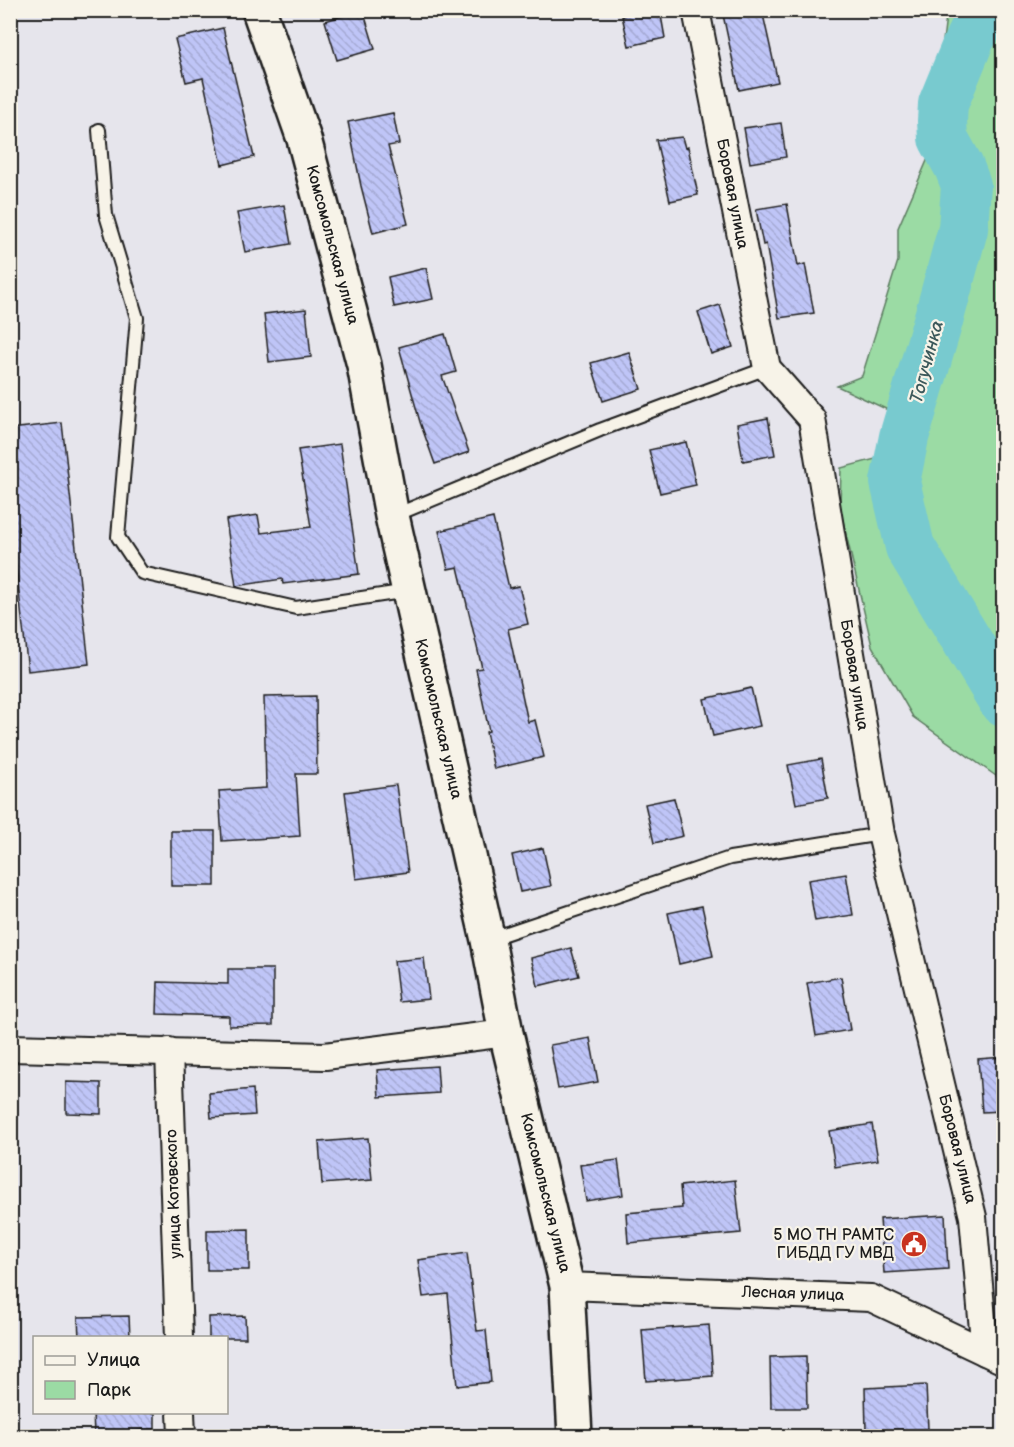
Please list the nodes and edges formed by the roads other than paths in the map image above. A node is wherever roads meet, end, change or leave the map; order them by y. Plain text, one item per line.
1 (259, 10) edge
2 (696, 10) edge
3 (99, 130) dead end
4 (767, 368) junction
5 (392, 516) junction
6 (409, 591) junction
7 (881, 834) junction
8 (488, 940) junction
9 (506, 1033) junction
10 (10, 1048) edge
11 (170, 1051) junction
12 (567, 1286) junction
13 (179, 1336) edge
14 (994, 1357) edge
15 (181, 1414) edge
16 (182, 1437) edge
17 (575, 1437) edge

1 - 5 main road, Комсомольская улица
2 - 4 street, Боровая улица
3 - 6 lane
4 - 5 lane
4 - 7 street, Боровая улица
5 - 6 main road, Комсомольская улица
6 - 8 main road, Комсомольская улица
7 - 8 lane
7 - 14 street, Боровая улица
8 - 9 main road, Комсомольская улица
9 - 11 street
9 - 12 main road, Комсомольская улица
10 - 11 street
11 - 13 street, улица Котовского
12 - 14 street, Лесная улица
12 - 17 main road, Комсомольская улица
15 - 16 street

